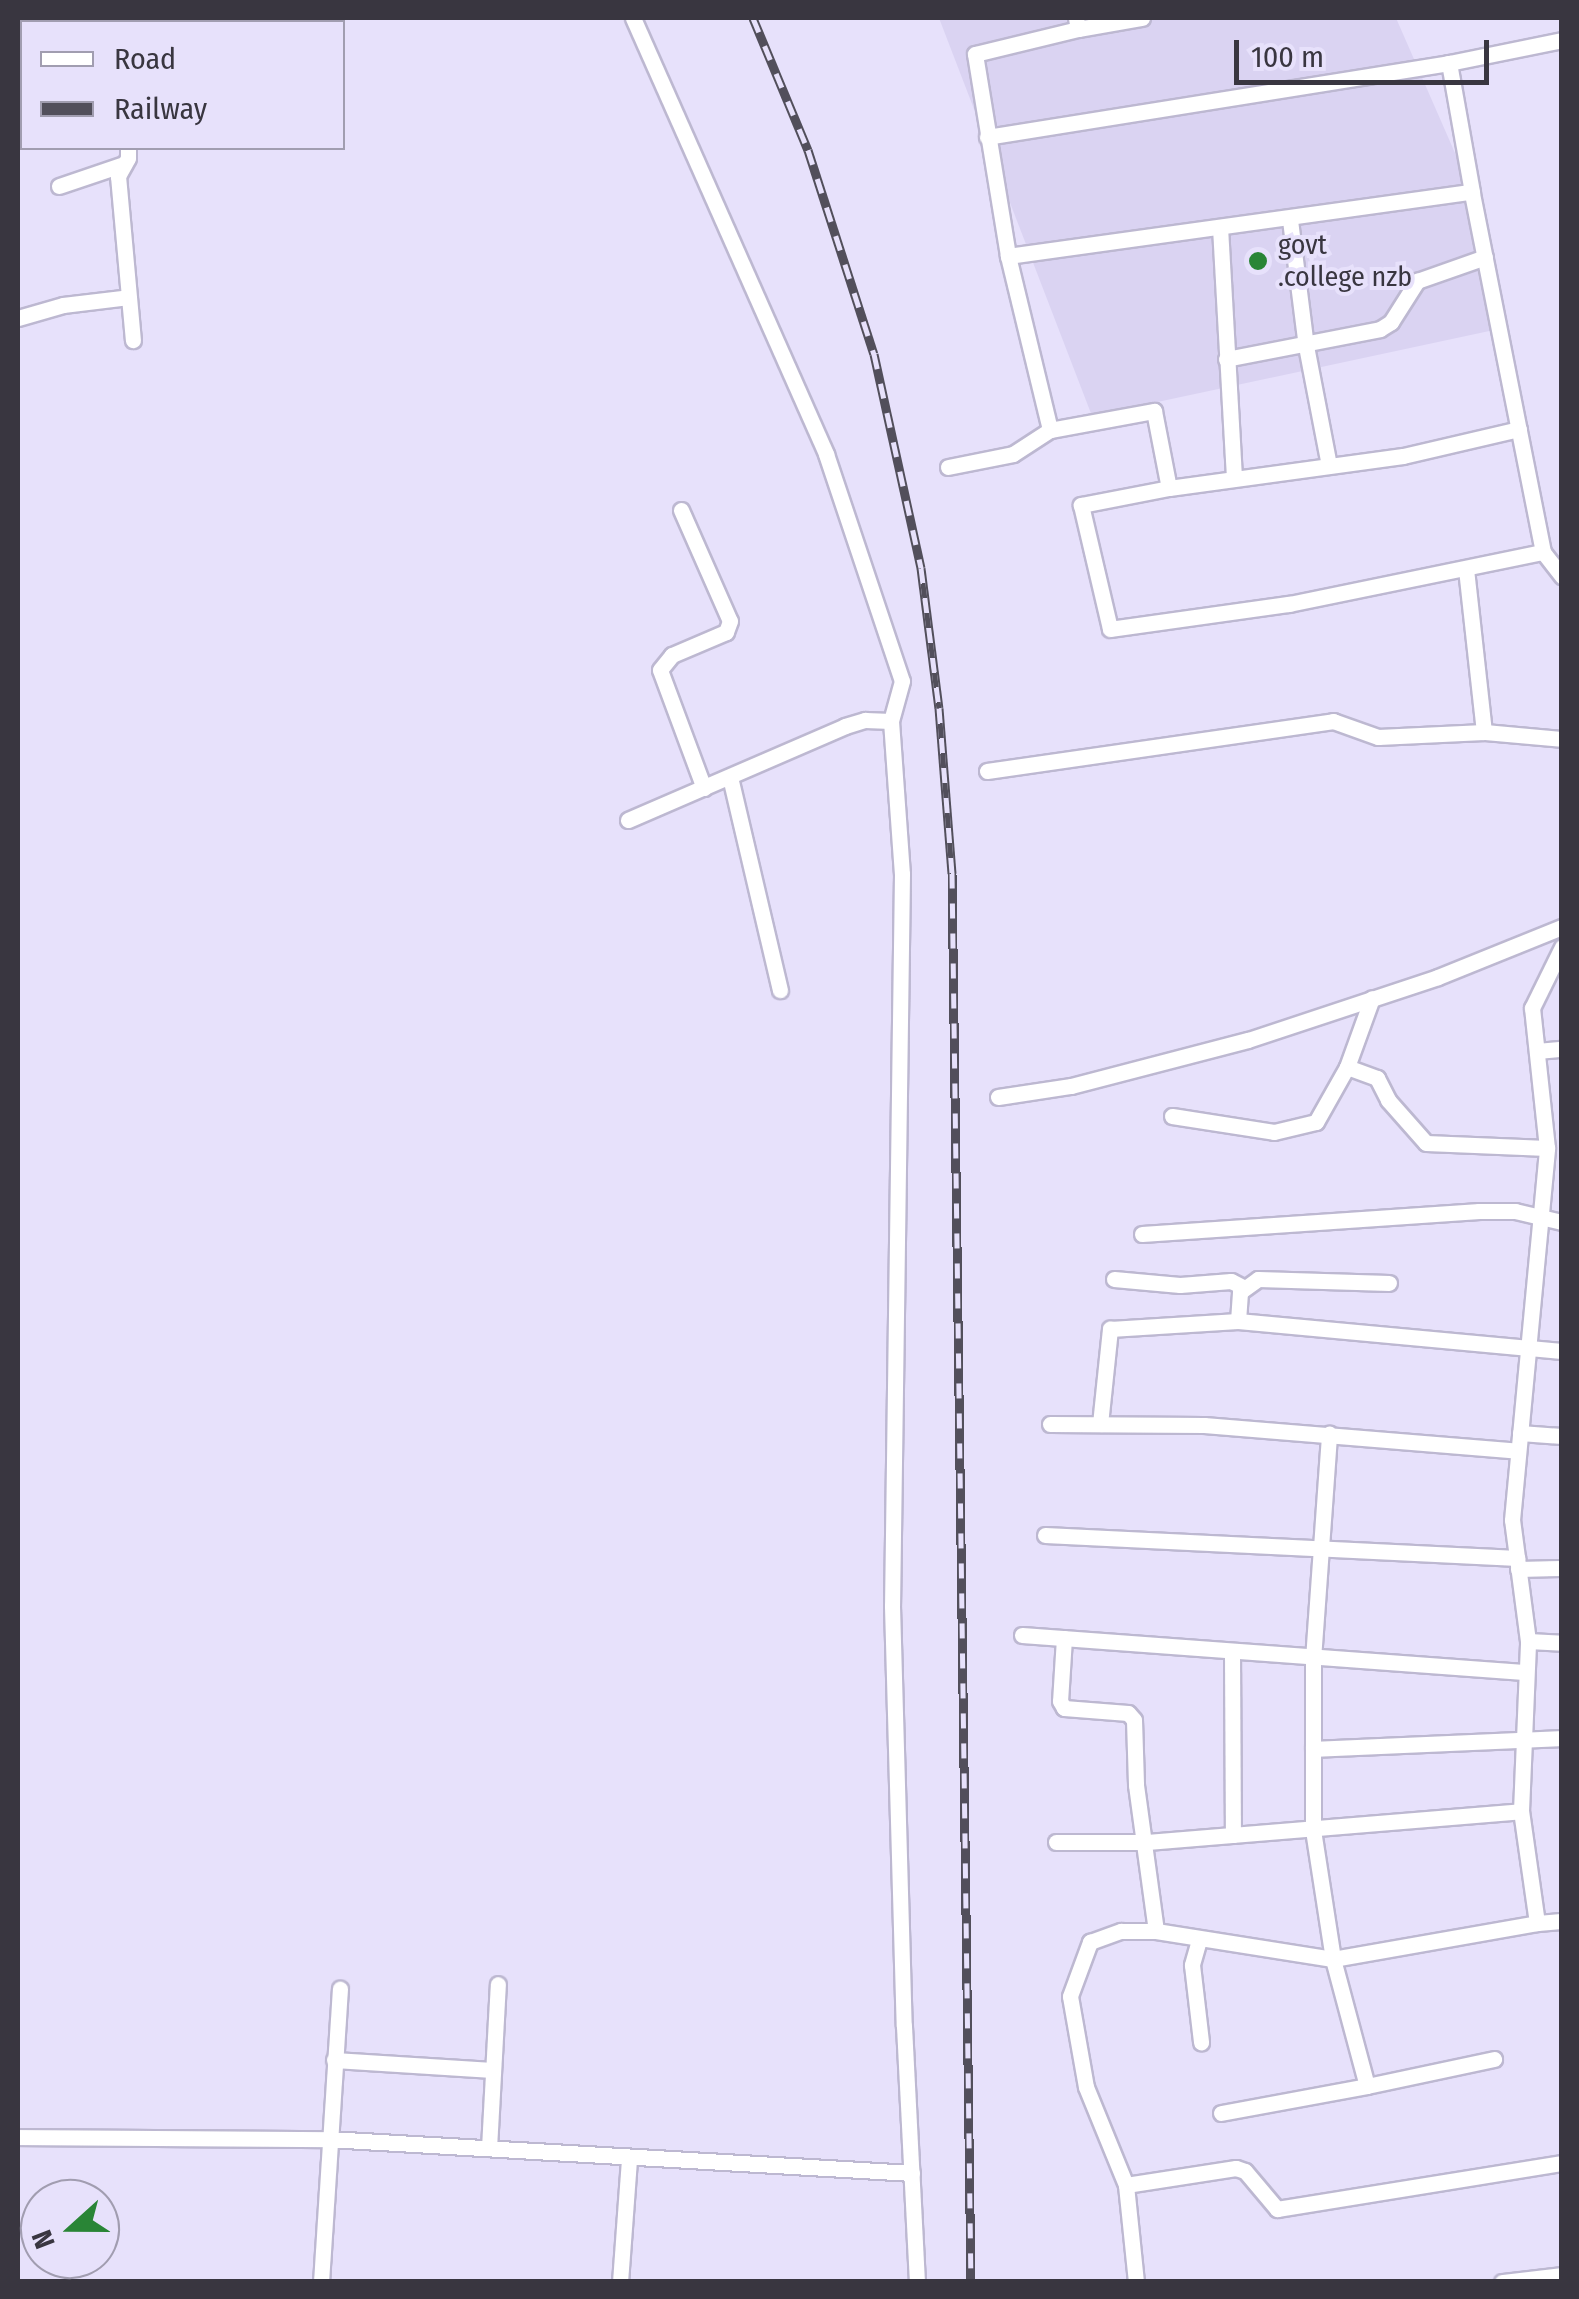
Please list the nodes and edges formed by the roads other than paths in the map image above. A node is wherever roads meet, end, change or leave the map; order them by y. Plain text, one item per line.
1 (633, 18) edge
2 (1142, 18) edge
3 (1077, 23) edge
4 (1562, 40) edge
5 (1449, 63) junction
6 (987, 137) junction
7 (128, 152) edge
8 (60, 186) dead end
9 (1472, 192) junction
10 (1290, 220) junction
11 (1220, 227) junction
12 (1008, 256) junction
13 (1485, 257) junction
14 (129, 297) junction
15 (18, 318) edge
16 (133, 340) dead end
17 (1306, 346) junction
18 (1226, 359) junction
19 (1519, 429) junction
20 (1050, 430) junction
21 (1328, 465) junction
22 (948, 467) dead end
23 (1234, 476) junction
24 (1168, 488) junction
25 (682, 510) dead end
26 (1543, 552) junction
27 (1466, 569) junction
28 (1562, 576) edge
29 (892, 721) junction
30 (1484, 732) junction
31 (1562, 739) edge
32 (987, 772) dead end
33 (730, 777) junction
34 (704, 788) junction
35 (628, 820) dead end
36 (1562, 927) edge
37 (1562, 947) edge
38 (780, 990) dead end
39 (1372, 998) junction
40 (1562, 1049) edge
41 (1537, 1051) junction
42 (1347, 1067) junction
43 (998, 1097) dead end
44 (1172, 1116) dead end
45 (1554, 1130) edge
46 (1547, 1148) junction
47 (1542, 1216) junction
48 (1562, 1222) edge
49 (1142, 1234) dead end
50 (1114, 1279) dead end
51 (1389, 1283) dead end
52 (1243, 1287) junction
53 (1238, 1321) junction
54 (1528, 1346) junction
55 (1562, 1350) edge
56 (1050, 1424) dead end
57 (1100, 1424) junction
58 (1520, 1433) junction
59 (1329, 1434) junction
60 (1562, 1436) edge
61 (1518, 1452) junction
62 (1045, 1535) dead end
63 (1320, 1550) junction
64 (1518, 1563) junction
65 (1562, 1568) edge
66 (1022, 1635) dead end
67 (1064, 1638) junction
68 (1528, 1641) junction
69 (1562, 1643) edge
70 (1232, 1653) junction
71 (1313, 1658) junction
72 (1524, 1672) junction
73 (1562, 1738) edge
74 (1524, 1739) junction
75 (1313, 1749) junction
76 (1521, 1811) junction
77 (1313, 1830) junction
78 (1233, 1835) junction
79 (1056, 1842) dead end
80 (1147, 1842) junction
81 (1562, 1921) edge
82 (1537, 1923) junction
83 (1156, 1930) junction
84 (1198, 1940) junction
85 (1333, 1959) junction
86 (498, 1984) dead end
87 (340, 1988) dead end
88 (1201, 2042) dead end
89 (1494, 2059) dead end
90 (334, 2060) junction
91 (494, 2070) junction
92 (1367, 2086) junction
93 (1222, 2113) dead end
94 (18, 2137) edge
95 (328, 2139) junction
96 (490, 2148) junction
97 (630, 2159) junction
98 (1562, 2163) edge
99 (912, 2172) junction
100 (1126, 2185) junction
101 (1562, 2275) edge
102 (321, 2282) edge
103 (620, 2282) edge
104 (917, 2282) edge
105 (1136, 2282) edge
106 (1502, 2282) edge

1 - 29 street
2 - 3 street
3 - 6 street
4 - 5 street
5 - 6 street
5 - 9 street
6 - 12 street
7 - 8 street
7 - 14 street
9 - 10 street
9 - 13 street
10 - 11 street
10 - 17 street
11 - 12 street
11 - 18 street
12 - 20 street
13 - 17 street
13 - 19 street
14 - 15 street
14 - 16 street
17 - 18 street
17 - 21 street
18 - 23 street
19 - 21 street
19 - 26 street
20 - 22 street
20 - 24 street
21 - 23 street
23 - 24 street
24 - 27 street
25 - 34 street
26 - 27 street
26 - 28 street
27 - 30 street
29 - 33 street
29 - 99 street
30 - 31 street
30 - 32 street
33 - 34 street
33 - 38 street
34 - 35 street
36 - 39 street
37 - 41 street
39 - 42 street
39 - 43 street
40 - 41 street
41 - 45 street
42 - 44 street
42 - 46 street
45 - 46 street
46 - 47 street
47 - 48 street
47 - 49 street
47 - 54 street
50 - 52 street
51 - 52 street
52 - 53 street
53 - 54 street
53 - 57 street
54 - 55 street
54 - 58 street
56 - 57 street
57 - 59 street
58 - 60 street
58 - 61 street
59 - 61 street
59 - 63 street
61 - 64 street
62 - 63 street
63 - 64 street
63 - 71 street
64 - 65 street
64 - 68 street
66 - 67 street
67 - 70 street
67 - 80 street
68 - 69 street
68 - 72 street
70 - 71 street
70 - 78 street
71 - 72 street
71 - 75 street
72 - 74 street
73 - 74 street
74 - 75 street
74 - 76 street
75 - 77 street
76 - 77 street
76 - 82 street
77 - 78 street
77 - 85 street
78 - 80 street
79 - 80 street
80 - 83 street
81 - 82 street
82 - 85 street
83 - 84 street
83 - 100 street
84 - 85 street
84 - 88 street
85 - 92 street
86 - 91 street
87 - 90 street
89 - 92 street
90 - 91 street
90 - 95 street
91 - 96 street
92 - 93 street
94 - 95 street
95 - 96 street
95 - 102 street
96 - 97 street
97 - 99 street
97 - 103 street
98 - 100 street
99 - 104 street
100 - 105 street
101 - 106 street

